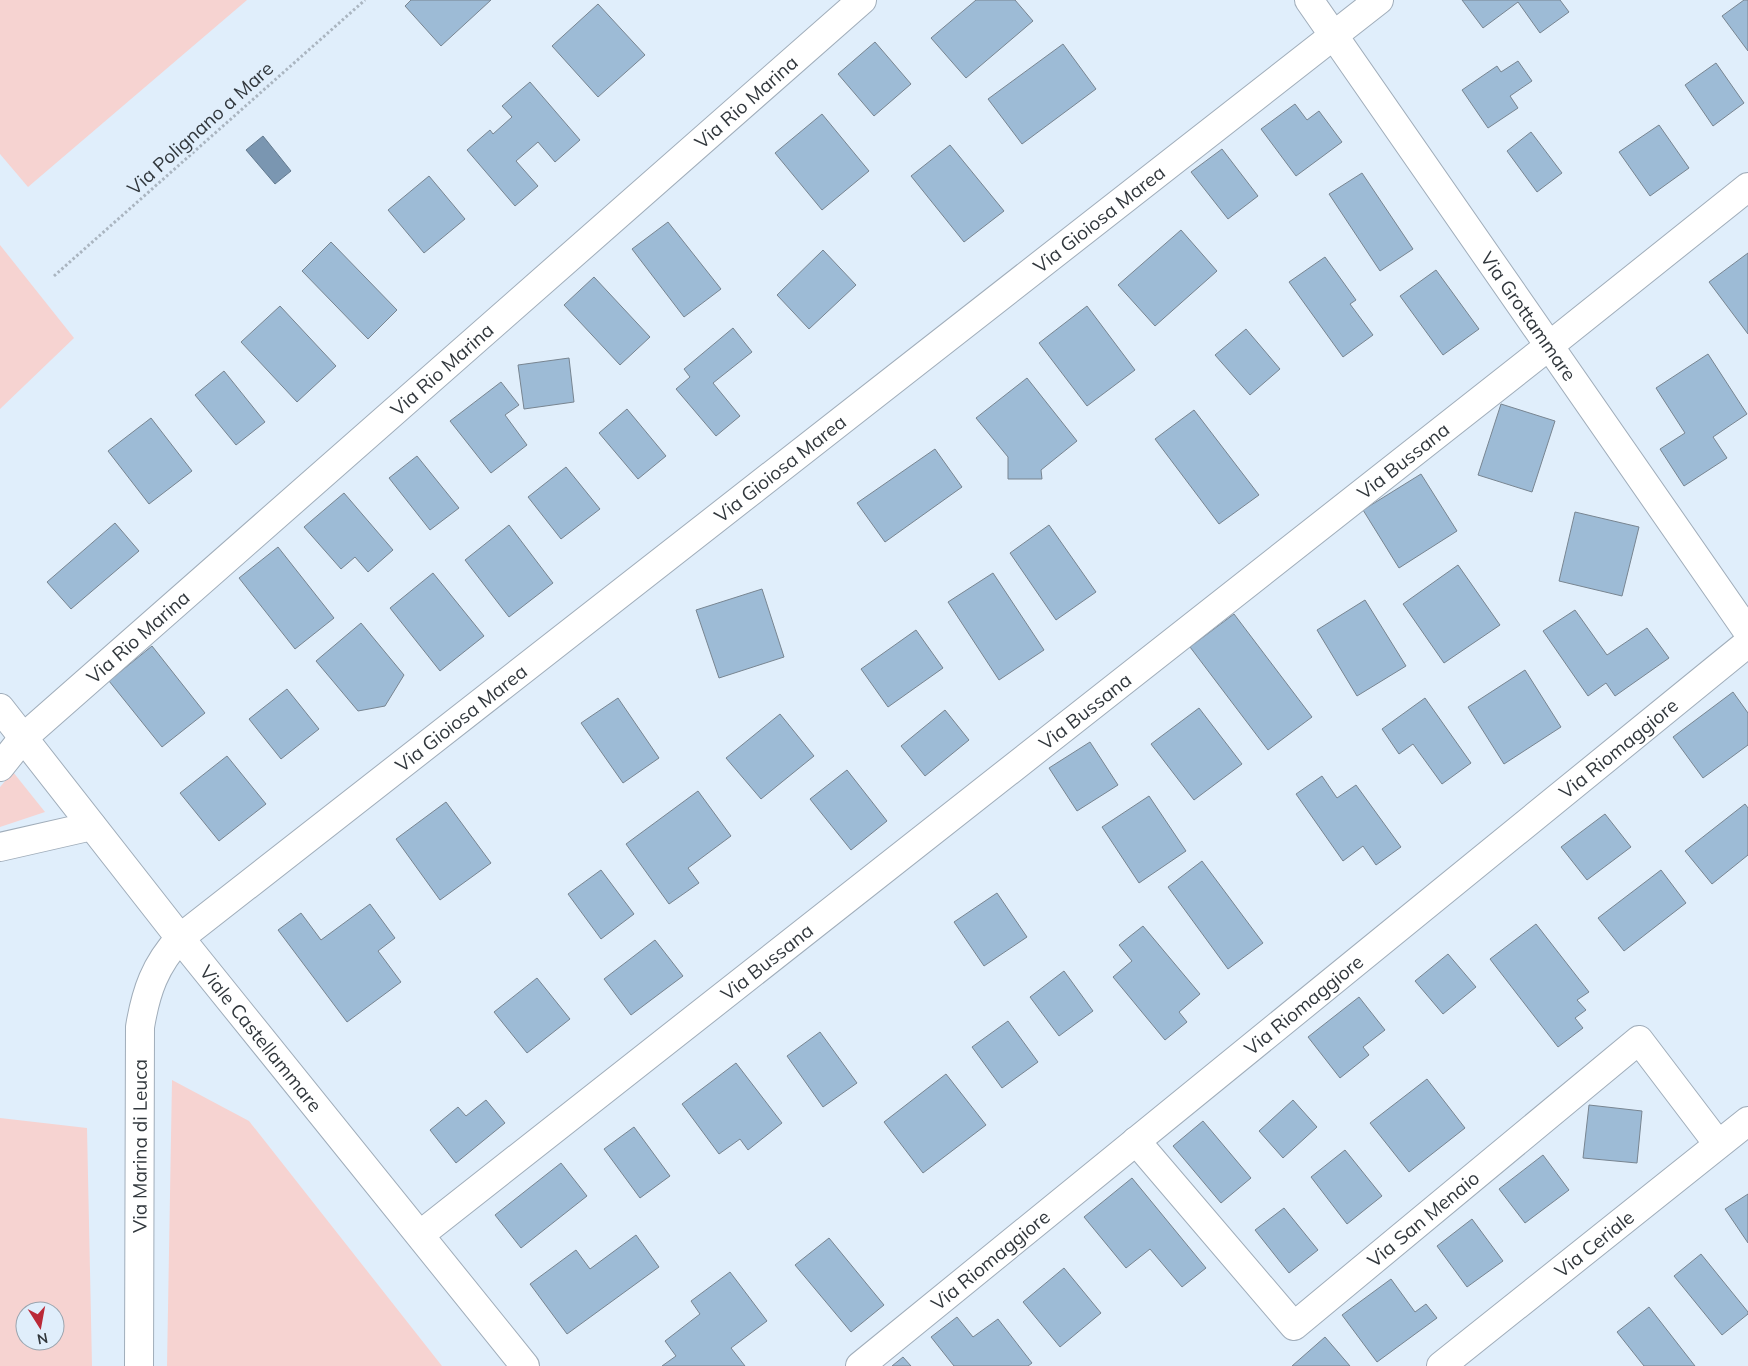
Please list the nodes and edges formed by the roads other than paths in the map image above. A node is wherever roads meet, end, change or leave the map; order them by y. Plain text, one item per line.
1 (862, 0) edge
2 (1310, 0) edge
3 (1380, 0) edge
4 (1334, 36) junction
5 (1748, 187) edge
6 (1550, 346) junction
7 (1748, 632) edge
8 (1748, 643) edge
9 (0, 708) edge
10 (23, 738) junction
11 (0, 767) edge
12 (92, 826) junction
13 (0, 847) edge
14 (180, 938) junction
15 (1748, 1121) edge
16 (1136, 1141) junction
17 (1718, 1144) junction
18 (421, 1234) junction
19 (139, 1366) edge
20 (525, 1366) edge
21 (860, 1366) edge
22 (1441, 1366) edge

1 - 10 street, Via Rio Marina
2 - 4 street, Via Grottammare
3 - 4 street, Via Gioiosa Marea
4 - 6 street, Via Grottammare
4 - 14 street, Via Gioiosa Marea
5 - 6 street, Via Bussana
6 - 7 street, Via Grottammare
6 - 18 street, Via Bussana
8 - 16 street, Via Riomaggiore
9 - 10 street, Viale Castellammare
10 - 11 street, Via Rio Marina
10 - 12 street, Viale Castellammare
12 - 13 street
12 - 14 street, Viale Castellammare
14 - 18 street, Viale Castellammare
14 - 19 street, Via Marina di Leuca
15 - 17 street, Via Ceriale
16 - 17 street, Via San Menaio
16 - 21 street, Via Riomaggiore
17 - 22 street, Via Ceriale
18 - 20 street, Viale Castellammare

